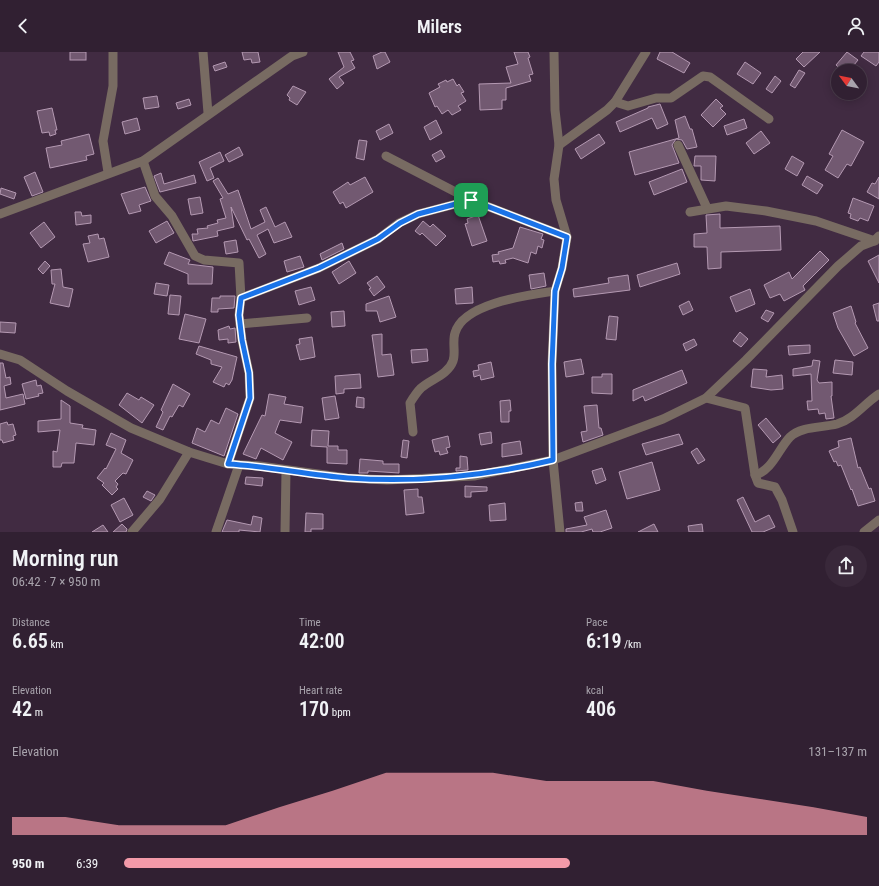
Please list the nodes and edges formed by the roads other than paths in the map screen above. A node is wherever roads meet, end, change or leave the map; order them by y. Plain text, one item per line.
1 (113, 52) edge
2 (203, 52) edge
3 (303, 52) edge
4 (554, 52) edge
5 (646, 52) edge
6 (615, 102) junction
7 (208, 113) junction
8 (769, 119) dead end
9 (559, 145) junction
10 (678, 145) dead end
11 (386, 156) dead end
12 (142, 161) junction
13 (108, 172) junction
14 (471, 200) junction
15 (707, 208) junction
16 (690, 212) dead end
17 (0, 214) edge
18 (567, 237) junction
19 (877, 240) edge
20 (555, 291) junction
21 (241, 298) junction
22 (307, 318) dead end
23 (240, 324) junction
24 (0, 354) edge
25 (879, 394) edge
26 (706, 398) junction
27 (413, 432) dead end
28 (189, 452) junction
29 (553, 460) junction
30 (228, 464) junction
31 (239, 465) junction
32 (286, 471) junction
33 (755, 475) junction
34 (879, 520) edge
35 (132, 532) edge
36 (216, 532) edge
37 (285, 532) edge
38 (560, 532) edge
39 (793, 532) edge
40 (864, 532) edge

1 - 13 street
2 - 7 street
3 - 7 street
4 - 9 street
5 - 6 street
6 - 8 street
6 - 9 street
7 - 12 street
9 - 18 street
10 - 15 street
11 - 14 street
12 - 13 street
12 - 21 street
13 - 17 street
14 - 18 street
14 - 21 street
15 - 16 street
15 - 19 street
18 - 20 street
19 - 26 street
20 - 27 street
20 - 29 street
21 - 23 street
22 - 23 street
23 - 30 street
24 - 28 street
25 - 33 street
26 - 29 street
26 - 33 street
28 - 30 street
28 - 35 street
29 - 32 street
29 - 38 street
30 - 31 street
31 - 32 street
31 - 36 street
32 - 37 street
33 - 39 street
34 - 40 street

